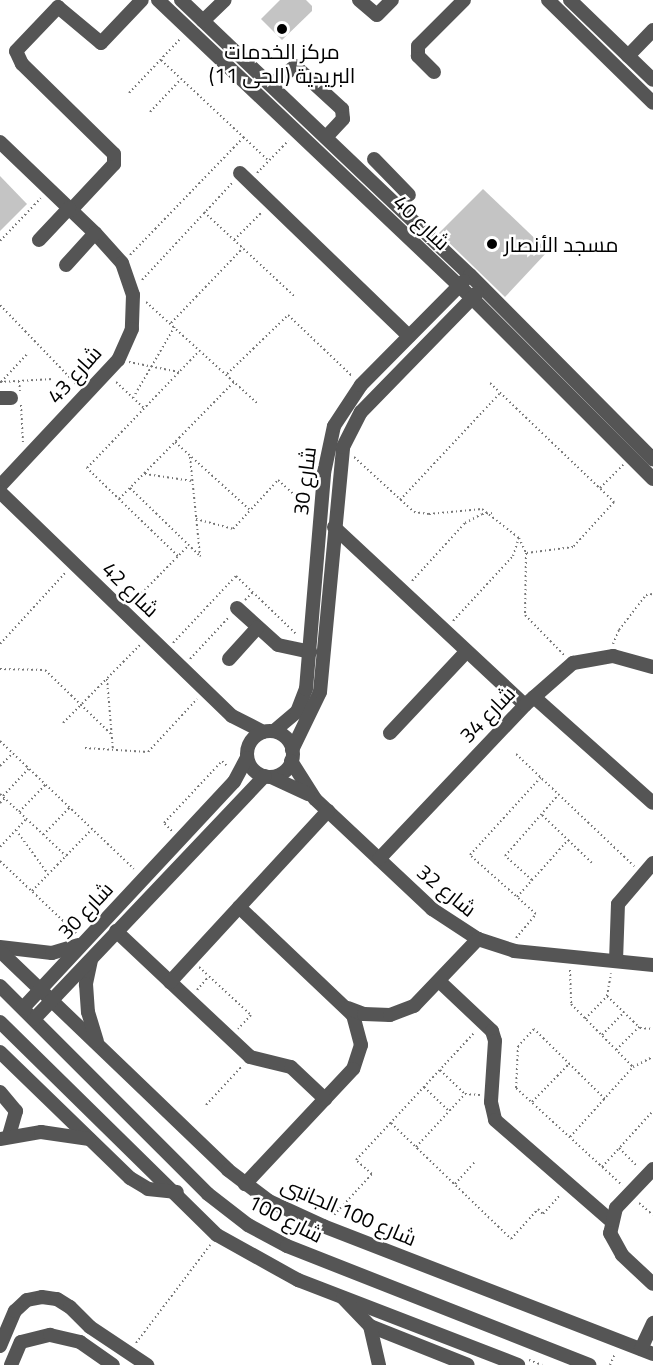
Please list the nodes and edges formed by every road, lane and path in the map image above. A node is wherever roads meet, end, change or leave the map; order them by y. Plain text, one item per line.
1 (142, 0) edge
2 (158, 0) edge
3 (181, 0) edge
4 (225, 0) edge
5 (359, 0) edge
6 (392, 0) edge
7 (464, 0) edge
8 (548, 0) edge
9 (570, 0) edge
10 (203, 21) junction
11 (188, 30) junction
12 (653, 30) edge
13 (625, 53) junction
14 (161, 60) junction
15 (612, 61) junction
16 (434, 72) dead end
17 (181, 79) junction
18 (653, 80) edge
19 (272, 85) junction
20 (129, 93) dead end
21 (653, 103) edge
22 (150, 112) dead end
23 (298, 131) junction
24 (244, 137) junction
25 (326, 137) junction
26 (0, 142) edge
27 (374, 159) dead end
28 (269, 161) junction
29 (245, 178) junction
30 (393, 178) junction
31 (50, 189) junction
32 (382, 191) junction
33 (410, 195) dead end
34 (271, 203) junction
35 (70, 209) junction
36 (204, 212) junction
37 (95, 232) junction
38 (39, 240) dead end
39 (234, 240) junction
40 (0, 241) edge
41 (243, 248) junction
42 (122, 263) junction
43 (66, 265) dead end
44 (470, 275) junction
45 (459, 286) junction
46 (483, 288) junction
47 (133, 295) junction
48 (294, 296) dead end
49 (472, 298) junction
50 (0, 305) edge
51 (437, 308) junction
52 (450, 321) junction
53 (171, 323) junction
54 (175, 326) junction
55 (409, 336) junction
56 (200, 350) junction
57 (28, 353) dead end
58 (118, 360) junction
59 (151, 366) junction
60 (106, 372) junction
61 (179, 372) junction
62 (226, 375) junction
63 (53, 380) dead end
64 (20, 381) junction
65 (0, 382) edge
66 (234, 382) junction
67 (490, 383) dead end
68 (361, 385) junction
69 (501, 393) junction
70 (86, 394) junction
71 (13, 398) edge
72 (133, 398) junction
73 (259, 405) dead end
74 (144, 408) junction
75 (175, 442) junction
76 (343, 447) junction
77 (190, 455) junction
78 (631, 457) junction
79 (25, 459) junction
80 (653, 459) edge
81 (143, 474) junction
82 (653, 479) edge
83 (192, 481) junction
84 (0, 486) edge
85 (130, 488) junction
86 (600, 488) junction
87 (0, 492) edge
88 (119, 499) junction
89 (400, 500) junction
90 (250, 510) junction
91 (492, 513) junction
92 (196, 519) junction
93 (320, 519) junction
94 (334, 527) junction
95 (519, 538) junction
96 (189, 545) junction
97 (526, 553) junction
98 (178, 556) junction
99 (74, 563) junction
100 (402, 591) junction
101 (253, 592) dead end
102 (653, 594) edge
103 (237, 608) junction
104 (124, 612) junction
105 (258, 628) junction
106 (444, 630) junction
107 (149, 636) junction
108 (0, 644) edge
109 (467, 651) junction
110 (310, 652) junction
111 (613, 656) junction
112 (229, 659) dead end
113 (573, 663) junction
114 (653, 667) edge
115 (182, 668) junction
116 (0, 669) edge
117 (107, 679) junction
118 (205, 690) junction
119 (529, 701) junction
120 (81, 705) junction
121 (232, 716) junction
122 (63, 723) dead end
123 (268, 731) junction
124 (390, 733) dead end
125 (112, 735) junction
126 (0, 741) edge
127 (85, 748) dead end
128 (113, 750) junction
129 (247, 752) junction
130 (13, 753) junction
131 (516, 754) dead end
132 (292, 756) junction
133 (0, 766) edge
134 (29, 768) junction
135 (239, 777) junction
136 (268, 777) junction
137 (541, 777) junction
138 (46, 784) junction
139 (559, 794) junction
140 (2, 796) edge
141 (315, 799) junction
142 (0, 803) edge
143 (653, 803) edge
144 (70, 807) junction
145 (328, 811) junction
146 (19, 812) junction
147 (541, 814) junction
148 (26, 819) junction
149 (92, 829) junction
150 (16, 830) junction
151 (43, 835) junction
152 (181, 839) junction
153 (568, 840) junction
154 (0, 847) edge
155 (66, 856) junction
156 (379, 859) junction
157 (0, 861) edge
158 (592, 863) dead end
159 (653, 863) edge
160 (643, 874) junction
161 (48, 875) junction
162 (144, 878) junction
163 (532, 880) junction
164 (32, 891) junction
165 (517, 897) junction
166 (239, 907) junction
167 (117, 931) junction
168 (478, 939) junction
169 (85, 941) junction
170 (0, 949) edge
171 (514, 951) junction
172 (94, 956) junction
173 (570, 958) junction
174 (191, 959) junction
175 (614, 961) junction
176 (653, 965) edge
177 (209, 976) junction
178 (439, 981) junction
179 (170, 982) junction
180 (0, 986) edge
181 (40, 989) junction
182 (607, 996) junction
183 (188, 999) junction
184 (51, 1000) junction
185 (346, 1007) junction
186 (22, 1008) junction
187 (624, 1012) junction
188 (34, 1019) junction
189 (585, 1019) junction
190 (0, 1022) edge
191 (484, 1022) junction
192 (639, 1027) junction
193 (653, 1029) edge
194 (602, 1035) junction
195 (230, 1038) junction
196 (103, 1050) junction
197 (616, 1050) junction
198 (0, 1052) edge
199 (250, 1057) junction
200 (653, 1057) edge
201 (569, 1064) junction
202 (633, 1067) junction
203 (440, 1070) junction
204 (424, 1087) junction
205 (0, 1092) edge
206 (465, 1094) junction
207 (492, 1095) junction
208 (325, 1099) junction
209 (604, 1099) junction
210 (532, 1102) junction
211 (206, 1105) dead end
212 (449, 1111) junction
213 (653, 1112) edge
214 (649, 1116) junction
215 (653, 1120) edge
216 (390, 1123) junction
217 (5, 1137) edge
218 (570, 1137) junction
219 (90, 1140) junction
220 (416, 1148) junction
221 (619, 1148) junction
222 (475, 1162) dead end
223 (602, 1167) junction
224 (650, 1172) edge
225 (245, 1184) junction
226 (454, 1185) junction
227 (568, 1186) junction
228 (177, 1192) junction
229 (630, 1193) junction
230 (208, 1194) junction
231 (192, 1213) junction
232 (653, 1214) edge
233 (610, 1220) junction
234 (323, 1226) junction
235 (217, 1235) junction
236 (653, 1284) edge
237 (341, 1296) junction
238 (653, 1323) edge
239 (370, 1326) junction
240 (90, 1327) junction
241 (2, 1341) edge
242 (21, 1342) junction
243 (80, 1342) junction
244 (647, 1351) edge
245 (129, 1353) junction
246 (11, 1365) edge
247 (113, 1365) edge
248 (147, 1365) edge
249 (379, 1365) edge
250 (466, 1365) edge
251 (518, 1365) edge
252 (589, 1365) edge

1 - 35 street
2 - 11 street, شارع 40
3 - 10 street, شارع 40
4 - 10 street
5 - 6 street
7 - 16 street
8 - 15 street
9 - 13 street
10 - 19 street, شارع 40
11 - 14 path
11 - 23 street, شارع 40
12 - 13 street
13 - 15 street
13 - 18 street
14 - 17 path
14 - 20 path
15 - 21 street
17 - 22 path
17 - 24 path
19 - 25 street, شارع 40
19 - 25 street
23 - 28 path
23 - 45 street, شارع 40
24 - 28 path
24 - 42 path
25 - 32 street, شارع 40
26 - 31 street, شارع 43
27 - 30 street
28 - 29 path
29 - 34 street
29 - 36 path
30 - 32 street
30 - 33 street
31 - 35 street, شارع 43
31 - 40 path
32 - 44 street, شارع 40
34 - 39 path
34 - 55 street
35 - 37 street, شارع 43
35 - 38 street
36 - 39 path
36 - 47 path
37 - 42 street, شارع 43
37 - 43 street
39 - 41 path
41 - 48 path
41 - 53 path
42 - 47 street, شارع 43
44 - 45 street, شارع 30
44 - 46 street, شارع 40
45 - 49 street, شارع 40
45 - 51 street, شارع 30
46 - 49 street, شارع 30
46 - 80 street, شارع 40
47 - 53 path
47 - 58 street, شارع 43
49 - 52 street, شارع 30
49 - 78 street, شارع 40
50 - 70 path
51 - 52 street
51 - 55 street, شارع 30
52 - 76 street, شارع 30
53 - 54 path
54 - 56 path
54 - 59 path
55 - 68 street, شارع 30
56 - 61 path
56 - 62 path
57 - 65 path
58 - 59 path
58 - 60 street, شارع 43
59 - 61 path
59 - 72 path
60 - 70 street, شارع 43
60 - 72 path
61 - 74 path
62 - 66 path
62 - 68 path
63 - 64 path
64 - 65 path
64 - 71 path
66 - 73 path
66 - 75 path
67 - 69 path
68 - 93 street, شارع 30
69 - 86 path
69 - 89 path
70 - 79 street, شارع 43
71 - 79 path
72 - 74 path
74 - 88 path
75 - 77 path
75 - 81 path
76 - 89 path
76 - 94 street, شارع 30
77 - 83 path
77 - 90 path
78 - 82 street, شارع 40
78 - 86 path
79 - 84 street, شارع 43
81 - 83 path
81 - 85 path
83 - 92 path
85 - 88 path
85 - 96 path
86 - 97 path
87 - 99 street, شارع 42
88 - 98 path
89 - 91 path
90 - 92 path
90 - 93 path
91 - 95 path
91 - 100 path
92 - 96 path
93 - 110 street, شارع 30
94 - 100 street
94 - 132 street, شارع 30
95 - 97 path
95 - 106 path
96 - 98 path
97 - 113 path
98 - 104 path
99 - 104 street, شارع 42
99 - 108 path
100 - 106 street
101 - 103 path
102 - 111 path
103 - 105 street
103 - 115 path
104 - 107 street, شارع 42
105 - 110 street
105 - 112 street
106 - 109 street
107 - 115 street, شارع 42
107 - 117 path
109 - 119 street
109 - 124 street
110 - 123 street, شارع 30
111 - 113 street
111 - 114 street
113 - 119 street, شارع 34
115 - 118 street, شارع 42
116 - 120 path
117 - 120 path
117 - 125 path
118 - 121 street, شارع 42
118 - 128 path
119 - 143 street
119 - 156 street, شارع 34
120 - 122 path
120 - 125 path
121 - 123 street, شارع 42
121 - 129 street, شارع 42
123 - 129 street
123 - 132 street
125 - 128 path
126 - 130 path
127 - 128 path
129 - 135 street, شارع 30
129 - 136 street
130 - 133 path
130 - 134 path
131 - 137 path
132 - 136 street
132 - 141 street, شارع 32
134 - 138 path
134 - 140 path
135 - 152 street, شارع 30
135 - 152 path
136 - 141 street, شارع 32
136 - 167 street, شارع 30
137 - 139 path
137 - 165 path
138 - 144 path
138 - 146 path
139 - 147 path
139 - 160 path
140 - 142 path
140 - 146 path
141 - 145 street, شارع 32
144 - 149 path
144 - 151 path
145 - 156 street, شارع 32
145 - 166 street
146 - 148 path
147 - 153 path
147 - 163 path
148 - 150 path
148 - 151 path
149 - 155 path
149 - 162 path
150 - 154 path
150 - 161 path
151 - 155 path
152 - 162 street, شارع 30
153 - 158 path
153 - 163 path
155 - 161 path
156 - 168 street, شارع 32
157 - 164 path
159 - 160 street
160 - 175 street
161 - 164 path
162 - 169 street, شارع 30
163 - 165 path
164 - 169 path
165 - 171 path
166 - 174 street
166 - 185 street
167 - 172 street, شارع 30
167 - 179 street
168 - 171 street, شارع 32
168 - 178 street
169 - 170 street
169 - 181 street, شارع 30
170 - 181 street, شارع 100 الجانبى
171 - 173 street, شارع 32
172 - 184 street, شارع 30
172 - 196 street
173 - 175 street, شارع 32
173 - 189 path
174 - 177 path
174 - 179 street
175 - 176 street, شارع 32
175 - 182 path
177 - 183 path
177 - 195 path
178 - 185 street
178 - 191 street
179 - 183 street
180 - 186 street, شارع 100
181 - 184 street, شارع 100 الجانبى
181 - 186 street, شارع 30
182 - 187 path
182 - 189 path
183 - 195 street
184 - 188 street, شارع 30
184 - 196 street, شارع 100 الجانبى
185 - 208 street
186 - 188 street, شارع 100
187 - 192 path
187 - 194 path
188 - 230 street, شارع 100
189 - 194 path
190 - 228 street
191 - 203 path
191 - 207 street
192 - 193 path
192 - 197 path
194 - 197 path
195 - 199 street
196 - 225 street, شارع 100 الجانبى
197 - 202 path
198 - 219 street
199 - 208 street
199 - 211 path
200 - 202 path
201 - 209 path
201 - 210 path
201 - 210 path
202 - 209 path
203 - 204 path
203 - 206 path
204 - 212 path
204 - 216 path
205 - 217 street
206 - 207 path
206 - 212 path
207 - 227 street
208 - 225 street
209 - 218 path
210 - 218 path
212 - 220 path
213 - 214 path
214 - 215 path
214 - 221 path
216 - 220 path
216 - 234 path
217 - 219 street
218 - 223 path
219 - 228 street
220 - 226 path
221 - 223 path
221 - 224 path
222 - 226 path
223 - 229 path
224 - 229 street
225 - 234 street, شارع 100 الجانبى
226 - 227 path
227 - 233 street
228 - 231 street
229 - 232 path
229 - 233 street
230 - 231 street
230 - 252 street, شارع 100
231 - 235 street
233 - 236 street
234 - 244 street, شارع 100 الجانبى
235 - 237 street
235 - 245 path
237 - 239 street
237 - 251 street
238 - 244 street
239 - 249 street
239 - 250 street
240 - 241 street
240 - 243 street
240 - 245 street
241 - 242 street
242 - 243 street
242 - 246 street
243 - 247 street
245 - 248 street

